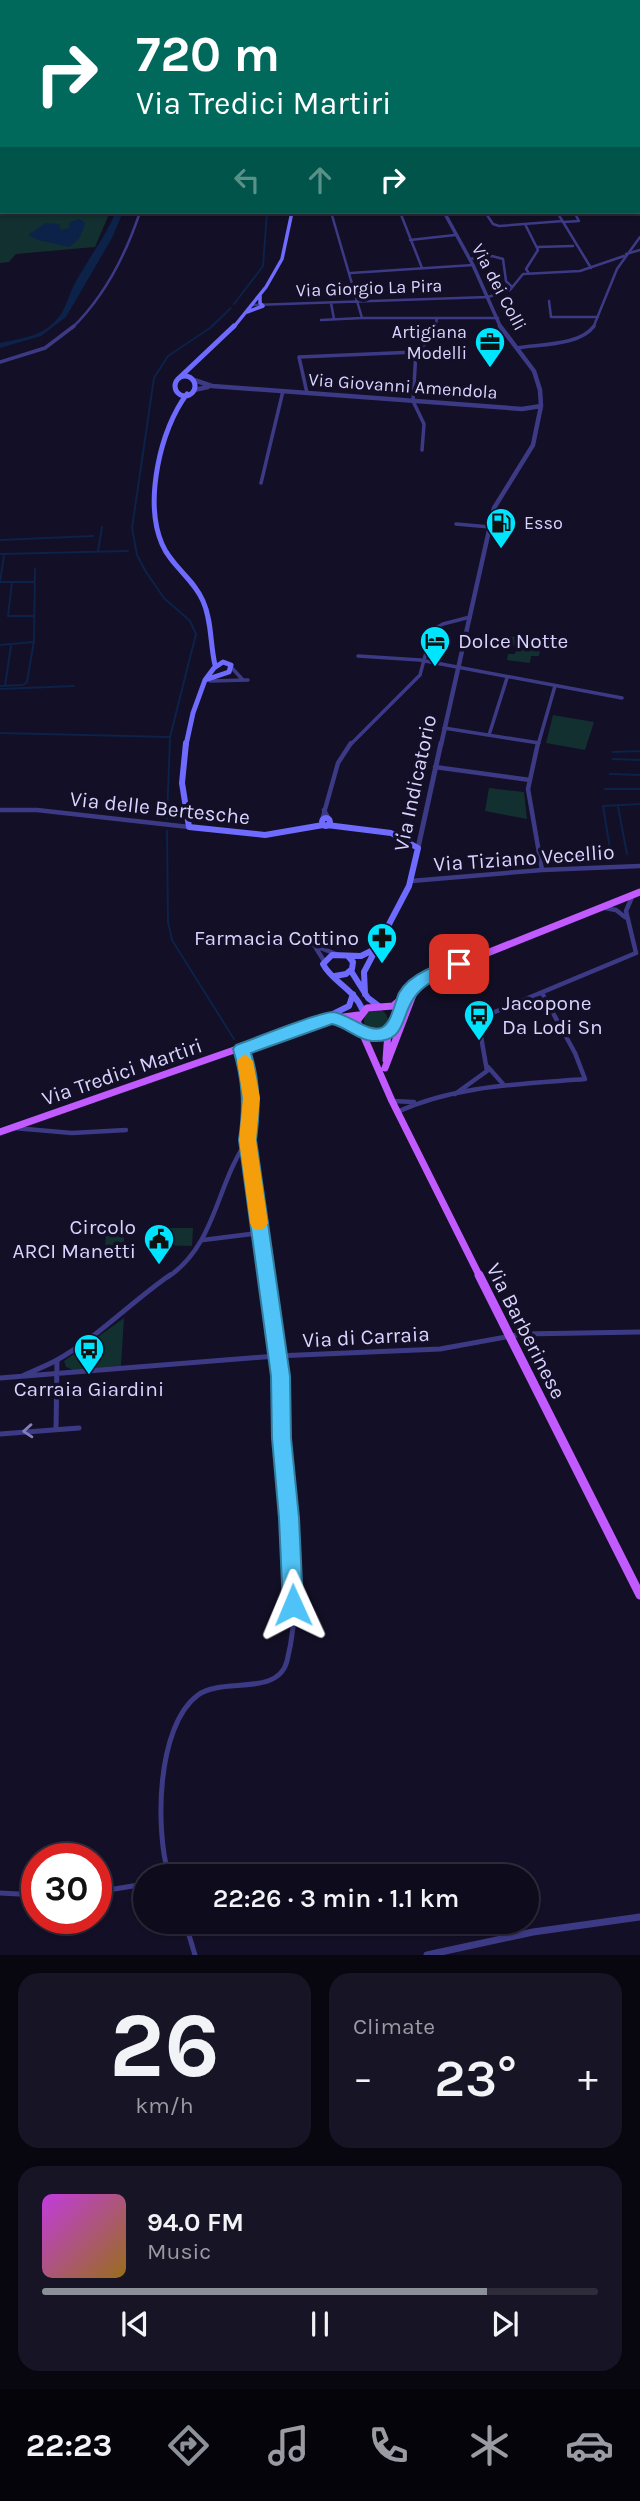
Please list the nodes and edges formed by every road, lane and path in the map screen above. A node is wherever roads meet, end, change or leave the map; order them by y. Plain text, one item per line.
1 (139, 214) edge
2 (293, 214) edge
3 (332, 214) edge
4 (401, 214) edge
5 (445, 214) edge
6 (487, 214) edge
7 (558, 214) edge
8 (576, 214) edge
9 (563, 222) junction
10 (525, 224) junction
11 (455, 235) junction
12 (640, 237) edge
13 (410, 240) junction
14 (573, 246) dead end
15 (537, 247) junction
16 (629, 250) junction
17 (638, 250) edge
18 (625, 255) junction
19 (470, 259) junction
20 (473, 265) junction
21 (422, 268) junction
22 (591, 268) junction
23 (530, 272) junction
24 (351, 273) junction
25 (512, 287) junction
26 (260, 295) junction
27 (488, 297) junction
28 (549, 301) dead end
29 (360, 302) junction
30 (331, 303) junction
31 (251, 305) junction
32 (263, 306) junction
33 (243, 315) junction
34 (598, 317) junction
35 (362, 318) junction
36 (437, 318) junction
37 (498, 318) junction
38 (334, 319) junction
39 (321, 320) dead end
40 (511, 342) junction
41 (525, 347) junction
42 (517, 348) junction
43 (416, 352) junction
44 (205, 353) junction
45 (524, 356) junction
46 (0, 362) edge
47 (178, 379) junction
48 (193, 379) junction
49 (212, 386) junction
50 (194, 390) junction
51 (283, 391) junction
52 (177, 392) junction
53 (307, 393) junction
54 (187, 394) junction
55 (413, 401) junction
56 (541, 406) junction
57 (175, 408) junction
58 (522, 409) junction
59 (540, 416) junction
60 (422, 450) dead end
61 (261, 483) dead end
62 (456, 524) dead end
63 (490, 527) junction
64 (470, 617) junction
65 (212, 651) junction
66 (358, 656) dead end
67 (226, 662) junction
68 (425, 662) junction
69 (232, 668) junction
70 (458, 668) junction
71 (218, 670) junction
72 (507, 678) junction
73 (242, 680) junction
74 (248, 680) dead end
75 (204, 682) junction
76 (555, 685) junction
77 (622, 698) dead end
78 (444, 727) junction
79 (489, 735) junction
80 (539, 743) junction
81 (435, 767) junction
82 (530, 780) junction
83 (0, 810) edge
84 (324, 822) junction
85 (189, 827) junction
86 (418, 848) junction
87 (640, 866) edge
88 (542, 870) junction
89 (411, 881) junction
90 (637, 893) edge
91 (621, 902) junction
92 (600, 908) junction
93 (621, 912) junction
94 (626, 917) junction
95 (298, 933) dead end
96 (313, 945) junction
97 (375, 949) junction
98 (337, 954) junction
99 (346, 955) junction
100 (324, 961) junction
101 (351, 971) junction
102 (335, 976) junction
103 (422, 980) junction
104 (407, 993) junction
105 (542, 993) junction
106 (353, 994) junction
107 (365, 994) junction
108 (380, 1007) junction
109 (361, 1013) junction
110 (335, 1018) junction
111 (323, 1020) junction
112 (395, 1020) junction
113 (360, 1029) junction
114 (388, 1032) junction
115 (241, 1049) junction
116 (387, 1049) junction
117 (372, 1056) junction
118 (488, 1066) junction
119 (385, 1068) junction
120 (383, 1082) junction
121 (503, 1084) junction
122 (455, 1094) junction
123 (392, 1101) junction
124 (419, 1102) junction
125 (397, 1112) junction
126 (13, 1128) junction
127 (125, 1130) dead end
128 (0, 1132) edge
129 (248, 1140) junction
130 (259, 1234) junction
131 (202, 1240) junction
132 (640, 1332) edge
133 (510, 1336) junction
134 (276, 1356) junction
135 (57, 1360) junction
136 (56, 1374) junction
137 (21, 1376) junction
138 (0, 1378) edge
139 (79, 1428) dead end
140 (56, 1429) junction
141 (0, 1434) edge
142 (640, 1595) edge
143 (163, 1864) edge
144 (133, 1886) edge
145 (112, 1889) edge
146 (0, 1893) edge
147 (21, 1894) edge
148 (640, 1917) edge
149 (189, 1934) edge
150 (195, 1955) edge
151 (427, 1955) edge

1 - 46 street
2 - 26 main road
3 - 24 street
4 - 13 street
5 - 11 street, Via dei Colli
6 - 10 street
7 - 9 street
8 - 9 street
9 - 10 street
9 - 22 street
10 - 15 street
11 - 13 street
11 - 19 street, Via dei Colli
12 - 16 street
13 - 21 street
14 - 15 street
15 - 23 street
16 - 17 street
16 - 18 street
17 - 18 street
18 - 22 street
18 - 34 street
19 - 20 street, Via dei Colli
19 - 25 street
20 - 21 street
20 - 27 street, Via dei Colli
21 - 24 street
22 - 23 street
23 - 25 street
24 - 29 street
25 - 27 street
26 - 31 main road
26 - 32 main road
27 - 29 street, Via Giorgio La Pira
27 - 37 street, Via dei Colli
28 - 34 street
29 - 30 street, Via Giorgio La Pira
29 - 35 street
30 - 32 street, Via Giorgio La Pira
30 - 38 street
31 - 32 street, Via Giorgio La Pira
31 - 33 main road
32 - 33 main road
33 - 44 main road
34 - 41 street
35 - 36 street
35 - 38 street
36 - 37 street
36 - 43 street
37 - 40 street, Via dei Colli
38 - 39 street
40 - 41 street
40 - 42 street, Via dei Colli
41 - 42 street
41 - 45 street
42 - 45 street, Via dei Colli
43 - 53 street
43 - 55 street
44 - 47 main road
44 - 48 main road
45 - 56 street, Via dei Colli
47 - 48 main road
47 - 52 main road
48 - 49 street, Via Giovanni Amendola
48 - 50 main road
49 - 50 street, Via Giovanni Amendola
49 - 51 street, Via Giovanni Amendola
50 - 54 main road
51 - 53 street, Via Giovanni Amendola
51 - 61 street, Via Giovanni Amendola
52 - 54 main road
52 - 57 main road
53 - 55 street, Via Giovanni Amendola
54 - 57 main road
55 - 58 street, Via Giovanni Amendola
55 - 60 street
56 - 58 street, Via Giovanni Amendola
56 - 59 street, Via dei Colli
57 - 65 main road
58 - 59 street, Via Giovanni Amendola
59 - 63 street, Via dei Colli
62 - 63 street
63 - 64 street, Via dei Colli
64 - 68 street
64 - 70 street, Via Indicatorio
65 - 67 main road
65 - 71 main road
66 - 68 street
67 - 69 main road
67 - 71 main road
68 - 70 street
68 - 84 street
69 - 71 main road
69 - 73 street
70 - 72 street
70 - 78 street, Via Indicatorio
71 - 73 street
71 - 75 main road
72 - 76 street
72 - 79 street
73 - 74 street
73 - 75 street
75 - 85 main road
76 - 77 street
76 - 80 street
78 - 79 street
78 - 81 street, Via Indicatorio
79 - 80 street
80 - 82 street
81 - 82 street
81 - 86 street, Via Indicatorio
82 - 88 street
83 - 85 street, Via delle Bertesche
84 - 85 main road, Via delle Bertesche
84 - 86 main road
86 - 89 main road, Via Indicatorio
87 - 88 street, Via Tiziano Vecellio
88 - 89 street, Via Tiziano Vecellio
89 - 97 main road, Via Indicatorio
90 - 91 main road
91 - 92 main road
91 - 93 street
91 - 94 street
92 - 93 street
92 - 103 main road
93 - 94 street
94 - 105 street
95 - 96 street
96 - 98 street
96 - 100 street
97 - 99 main road
97 - 107 main road, Via Indicatorio
98 - 99 main road
98 - 100 main road
99 - 101 main road
100 - 102 main road
101 - 102 main road
101 - 107 main road
102 - 106 main road
103 - 104 main road
103 - 119 main road
104 - 108 main road
104 - 112 main road
105 - 118 street
105 - 121 street
106 - 109 main road
106 - 111 main road
107 - 108 main road
108 - 109 main road
108 - 112 main road
109 - 110 main road, Via Tredici Martiri
109 - 113 main road
110 - 111 main road, Via Tredici Martiri
110 - 113 main road
111 - 115 main road, Via Tredici Martiri
112 - 114 main road
113 - 114 main road
113 - 117 main road, Via Barberinese
114 - 116 main road
115 - 126 main road, Via Tredici Martiri
115 - 129 street
116 - 117 street
116 - 119 main road
117 - 120 main road, Via Barberinese
118 - 121 street
118 - 122 street
119 - 120 main road
120 - 123 main road, Via Barberinese
121 - 122 street
122 - 124 street
123 - 124 street
123 - 125 main road, Via Barberinese
124 - 125 street
125 - 133 main road, Via Barberinese
126 - 127 street
126 - 128 main road, Via Tredici Martiri
129 - 130 street
129 - 131 street
130 - 131 street
130 - 134 street
131 - 135 street
132 - 133 street, Via di Carraia
133 - 134 street, Via di Carraia
133 - 142 main road, Via Barberinese
134 - 136 street, Via di Carraia
134 - 143 street
135 - 136 street
135 - 137 street
136 - 137 street, Via di Carraia
136 - 140 street
137 - 138 street, Via di Carraia
139 - 140 street
140 -> 141 street
144 - 145 street
146 - 147 street
148 - 151 street
149 - 150 street

